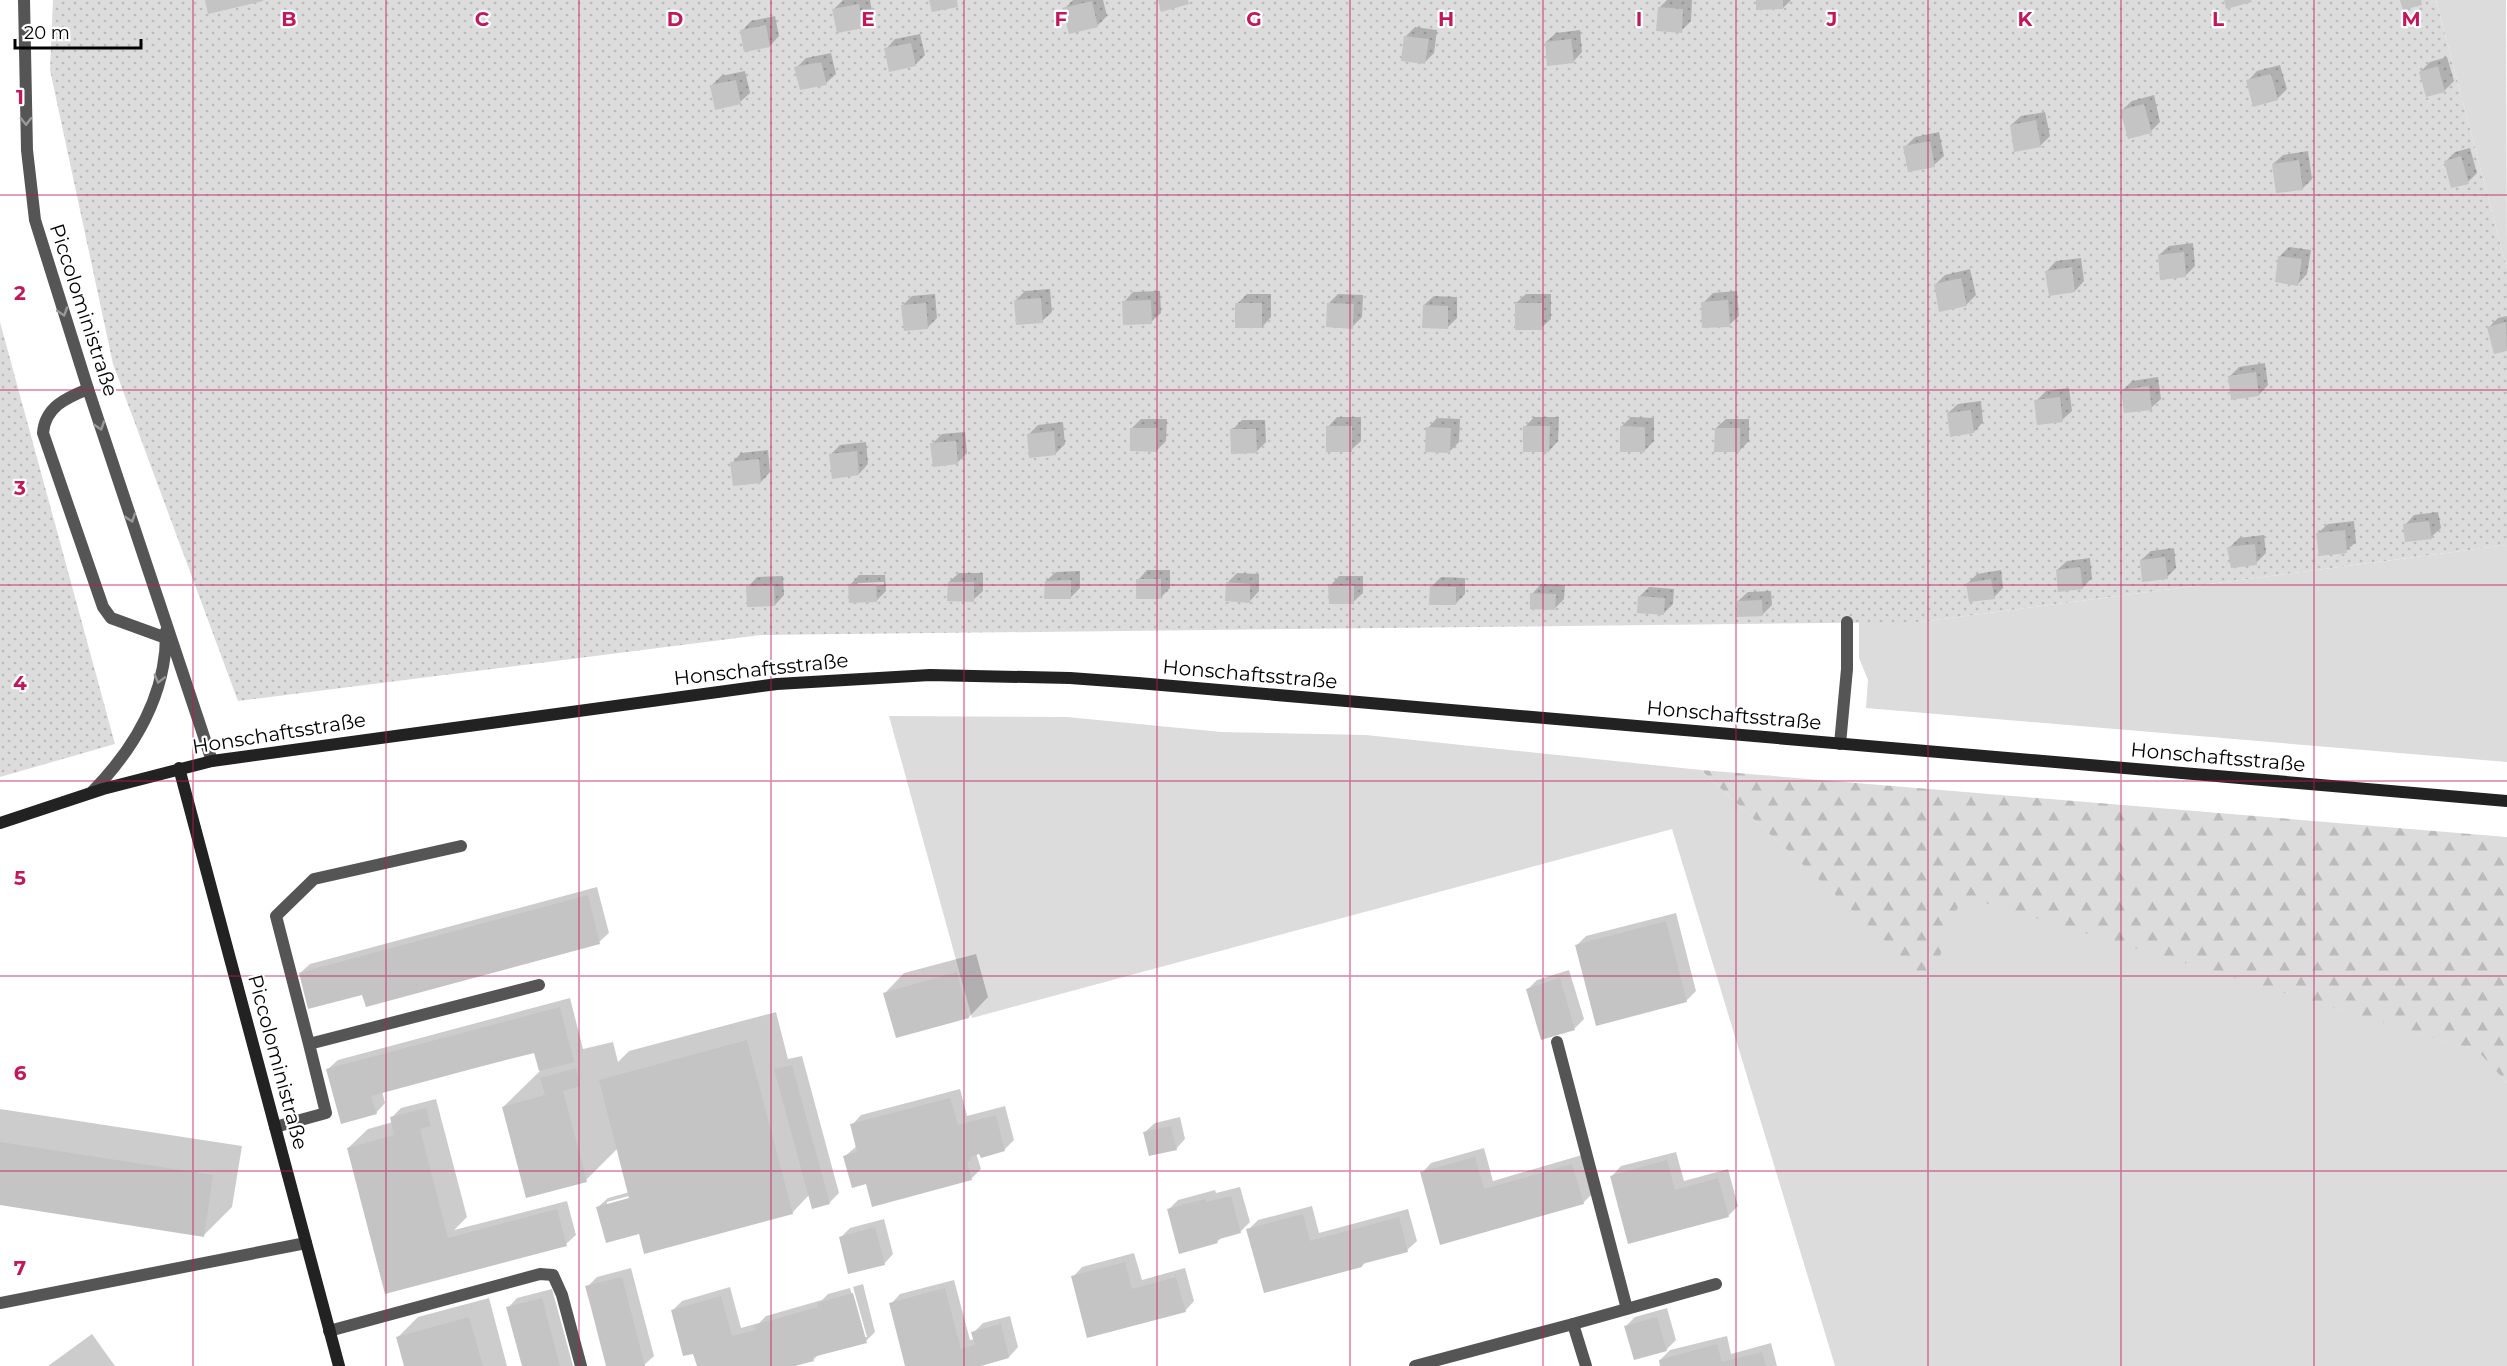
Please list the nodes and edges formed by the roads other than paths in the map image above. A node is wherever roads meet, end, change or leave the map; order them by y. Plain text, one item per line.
1 (24, 0) edge
2 (88, 388) junction
3 (166, 621) junction
4 (1847, 622) dead end
5 (166, 638) junction
6 (1840, 744) junction
7 (212, 761) junction
8 (178, 768) junction
9 (92, 792) junction
10 (2507, 801) edge
11 (0, 823) edge
12 (461, 846) dead end
13 (540, 985) dead end
14 (1557, 1041) dead end
15 (309, 1044) junction
16 (275, 1127) junction
17 (306, 1243) junction
18 (1716, 1284) dead end
19 (0, 1303) edge
20 (1627, 1309) junction
21 (1573, 1324) junction
22 (329, 1331) junction
23 (339, 1366) edge
24 (581, 1366) edge
25 (1415, 1366) edge
26 (1586, 1366) edge

1 -> 2 street, Piccoloministraße
2 -> 3 street, Piccoloministraße
2 - 5 street
3 - 5 street, Piccoloministraße
3 - 7 street, Piccoloministraße
4 - 6 street
5 -> 9 street, Piccoloministraße
6 - 7 street, Honschaftsstraße
6 - 10 street, Honschaftsstraße
7 - 8 street, Honschaftsstraße
8 - 9 street, Honschaftsstraße
8 - 16 street, Piccoloministraße
9 - 11 street, Honschaftsstraße
12 - 15 street
13 - 15 street
14 - 20 street
15 - 16 street
16 - 17 street, Piccoloministraße
17 - 19 street
17 - 22 street, Piccoloministraße
18 - 20 street
20 - 21 street
21 - 25 street
21 - 26 street
22 - 23 street, Piccoloministraße
22 - 24 street

